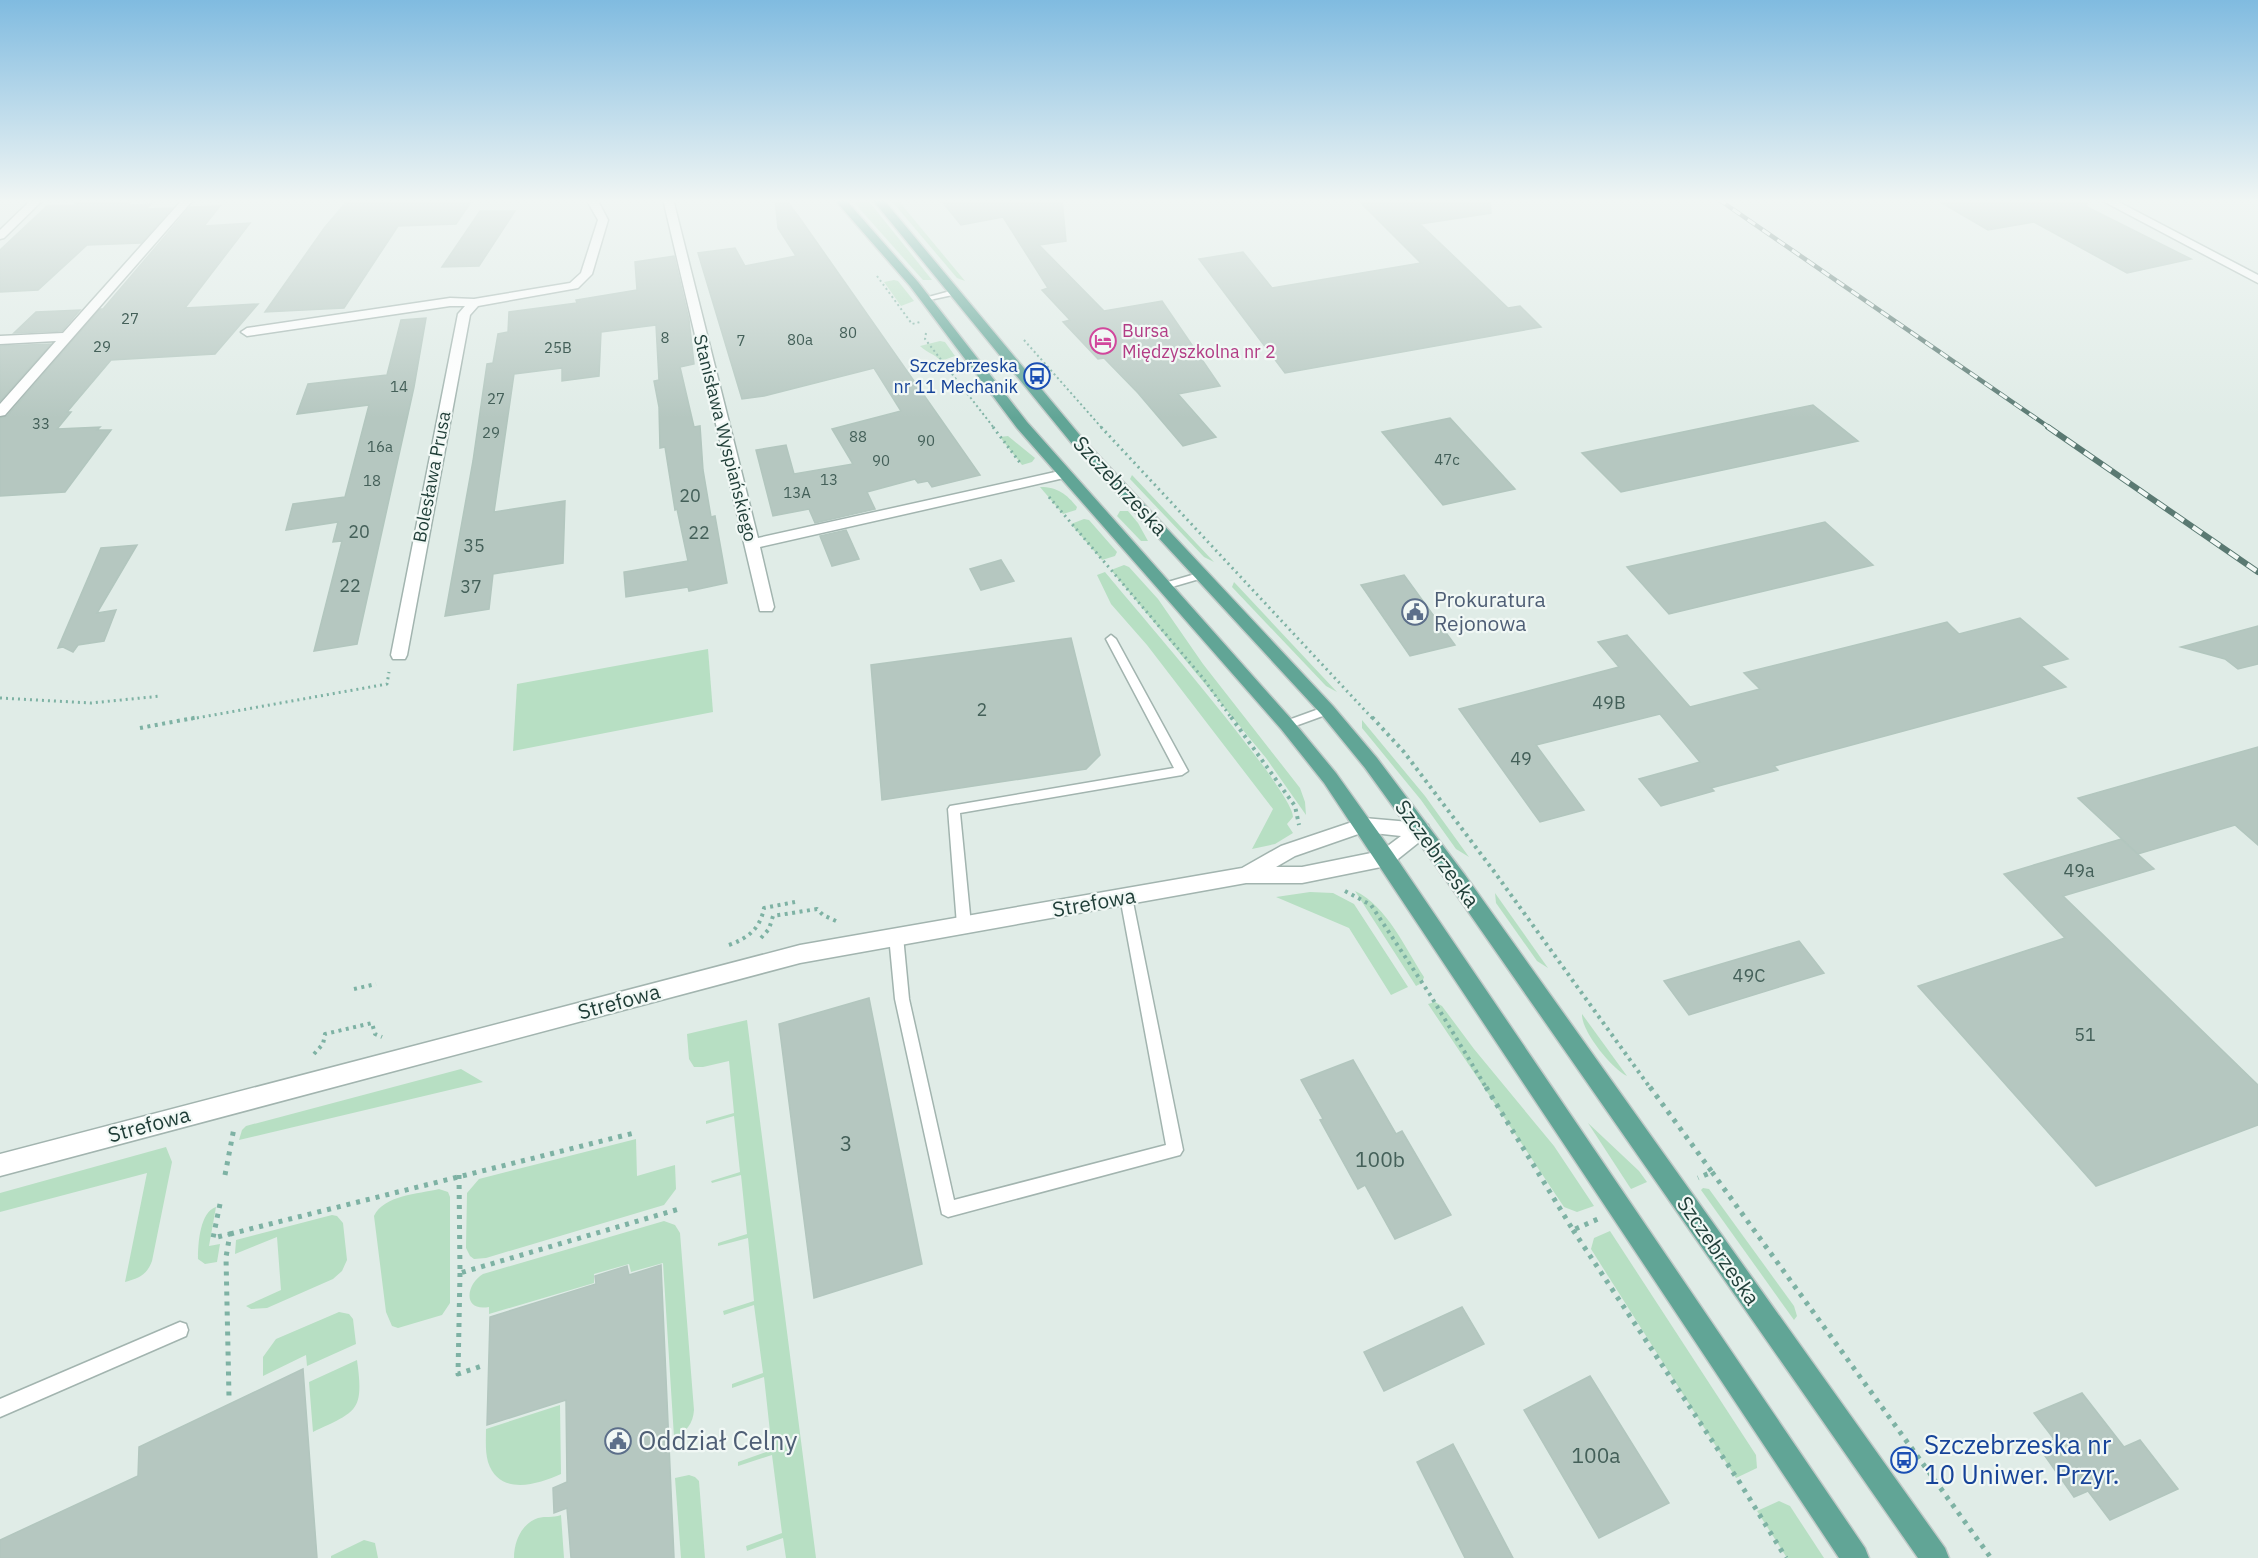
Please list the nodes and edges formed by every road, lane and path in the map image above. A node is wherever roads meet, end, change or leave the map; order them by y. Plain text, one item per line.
1 (124, 272) edge
2 (587, 272) edge
3 (684, 272) edge
4 (902, 272) edge
5 (937, 272) edge
6 (2242, 272) edge
7 (2258, 280) edge
8 (954, 292) junction
9 (925, 299) junction
10 (474, 303) junction
11 (247, 332) dead end
12 (1017, 332) dead end
13 (66, 337) junction
14 (0, 340) edge
15 (0, 412) edge
16 (1064, 474) junction
17 (753, 544) junction
18 (1114, 574) dead end
19 (1202, 575) junction
20 (1165, 586) junction
21 (766, 607) dead end
22 (1111, 639) dead end
23 (399, 656) joint
24 (161, 696) dead end
25 (0, 698) edge
26 (1327, 710) junction
27 (1287, 725) junction
28 (140, 728) dead end
29 (1364, 825) junction
30 (1301, 830) dead end
31 (1422, 830) junction
32 (1386, 858) junction
33 (1246, 875) junction
34 (1340, 888) dead end
35 (1126, 897) junction
36 (795, 902) dead end
37 (812, 909) dead end
38 (778, 915) dead end
39 (964, 925) junction
40 (896, 936) junction
41 (729, 953) dead end
42 (376, 984) dead end
43 (354, 989) dead end
44 (367, 1024) dead end
45 (331, 1032) dead end
46 (235, 1124) dead end
47 (634, 1133) dead end
48 (0, 1165) edge
49 (1712, 1172) junction
50 (225, 1175) dead end
51 (459, 1175) junction
52 (1692, 1180) dead end
53 (220, 1204) dead end
54 (680, 1209) dead end
55 (1601, 1217) dead end
56 (1573, 1230) junction
57 (230, 1234) junction
58 (460, 1273) junction
59 (180, 1330) dead end
60 (482, 1366) dead end
61 (229, 1397) dead end
62 (0, 1408) edge
63 (1786, 1558) edge
64 (1855, 1558) edge
65 (1935, 1558) edge
66 (1991, 1558) edge

1 - 13 street
2 - 10 street
3 - 17 street, Stanisława Wyspiańskiego
4 - 9 main road, Szczebrzeska
5 - 8 main road, Szczebrzeska
6 - 7 street
8 - 9 lane
8 - 19 main road, Szczebrzeska
9 - 16 main road, Szczebrzeska
10 - 11 street
10 - 23 street, Bolesława Prusa
12 - 49 path
13 - 14 street
13 - 15 street
16 - 17 street
16 - 20 main road, Szczebrzeska
17 - 21 street, Stanisława Wyspiańskiego
18 - 30 path
19 - 20 lane
19 - 26 main road, Szczebrzeska
20 - 27 main road, Szczebrzeska
22 - 39 lane
23 - 28 path
24 - 25 path
26 - 27 lane
26 - 31 main road, Szczebrzeska
27 - 29 main road, Szczebrzeska
29 - 31 street, Strefowa
29 - 32 main road, Szczebrzeska
29 - 33 street, Strefowa
31 - 32 street, Strefowa
31 - 65 main road, Szczebrzeska
32 - 33 street, Strefowa
32 - 64 main road, Szczebrzeska
33 - 35 street, Strefowa
34 - 56 path
35 - 39 street, Strefowa
35 - 40 lane
36 - 41 path
37 - 38 path
39 - 40 street, Strefowa
40 - 48 street, Strefowa
42 - 43 path
44 - 45 path
46 - 50 path
47 - 51 path
49 - 52 path
49 - 66 path
51 - 57 path
51 - 58 path
53 - 57 path
54 - 58 path
55 - 56 path
56 - 63 path
57 - 61 path
58 - 60 path
59 - 62 lane

